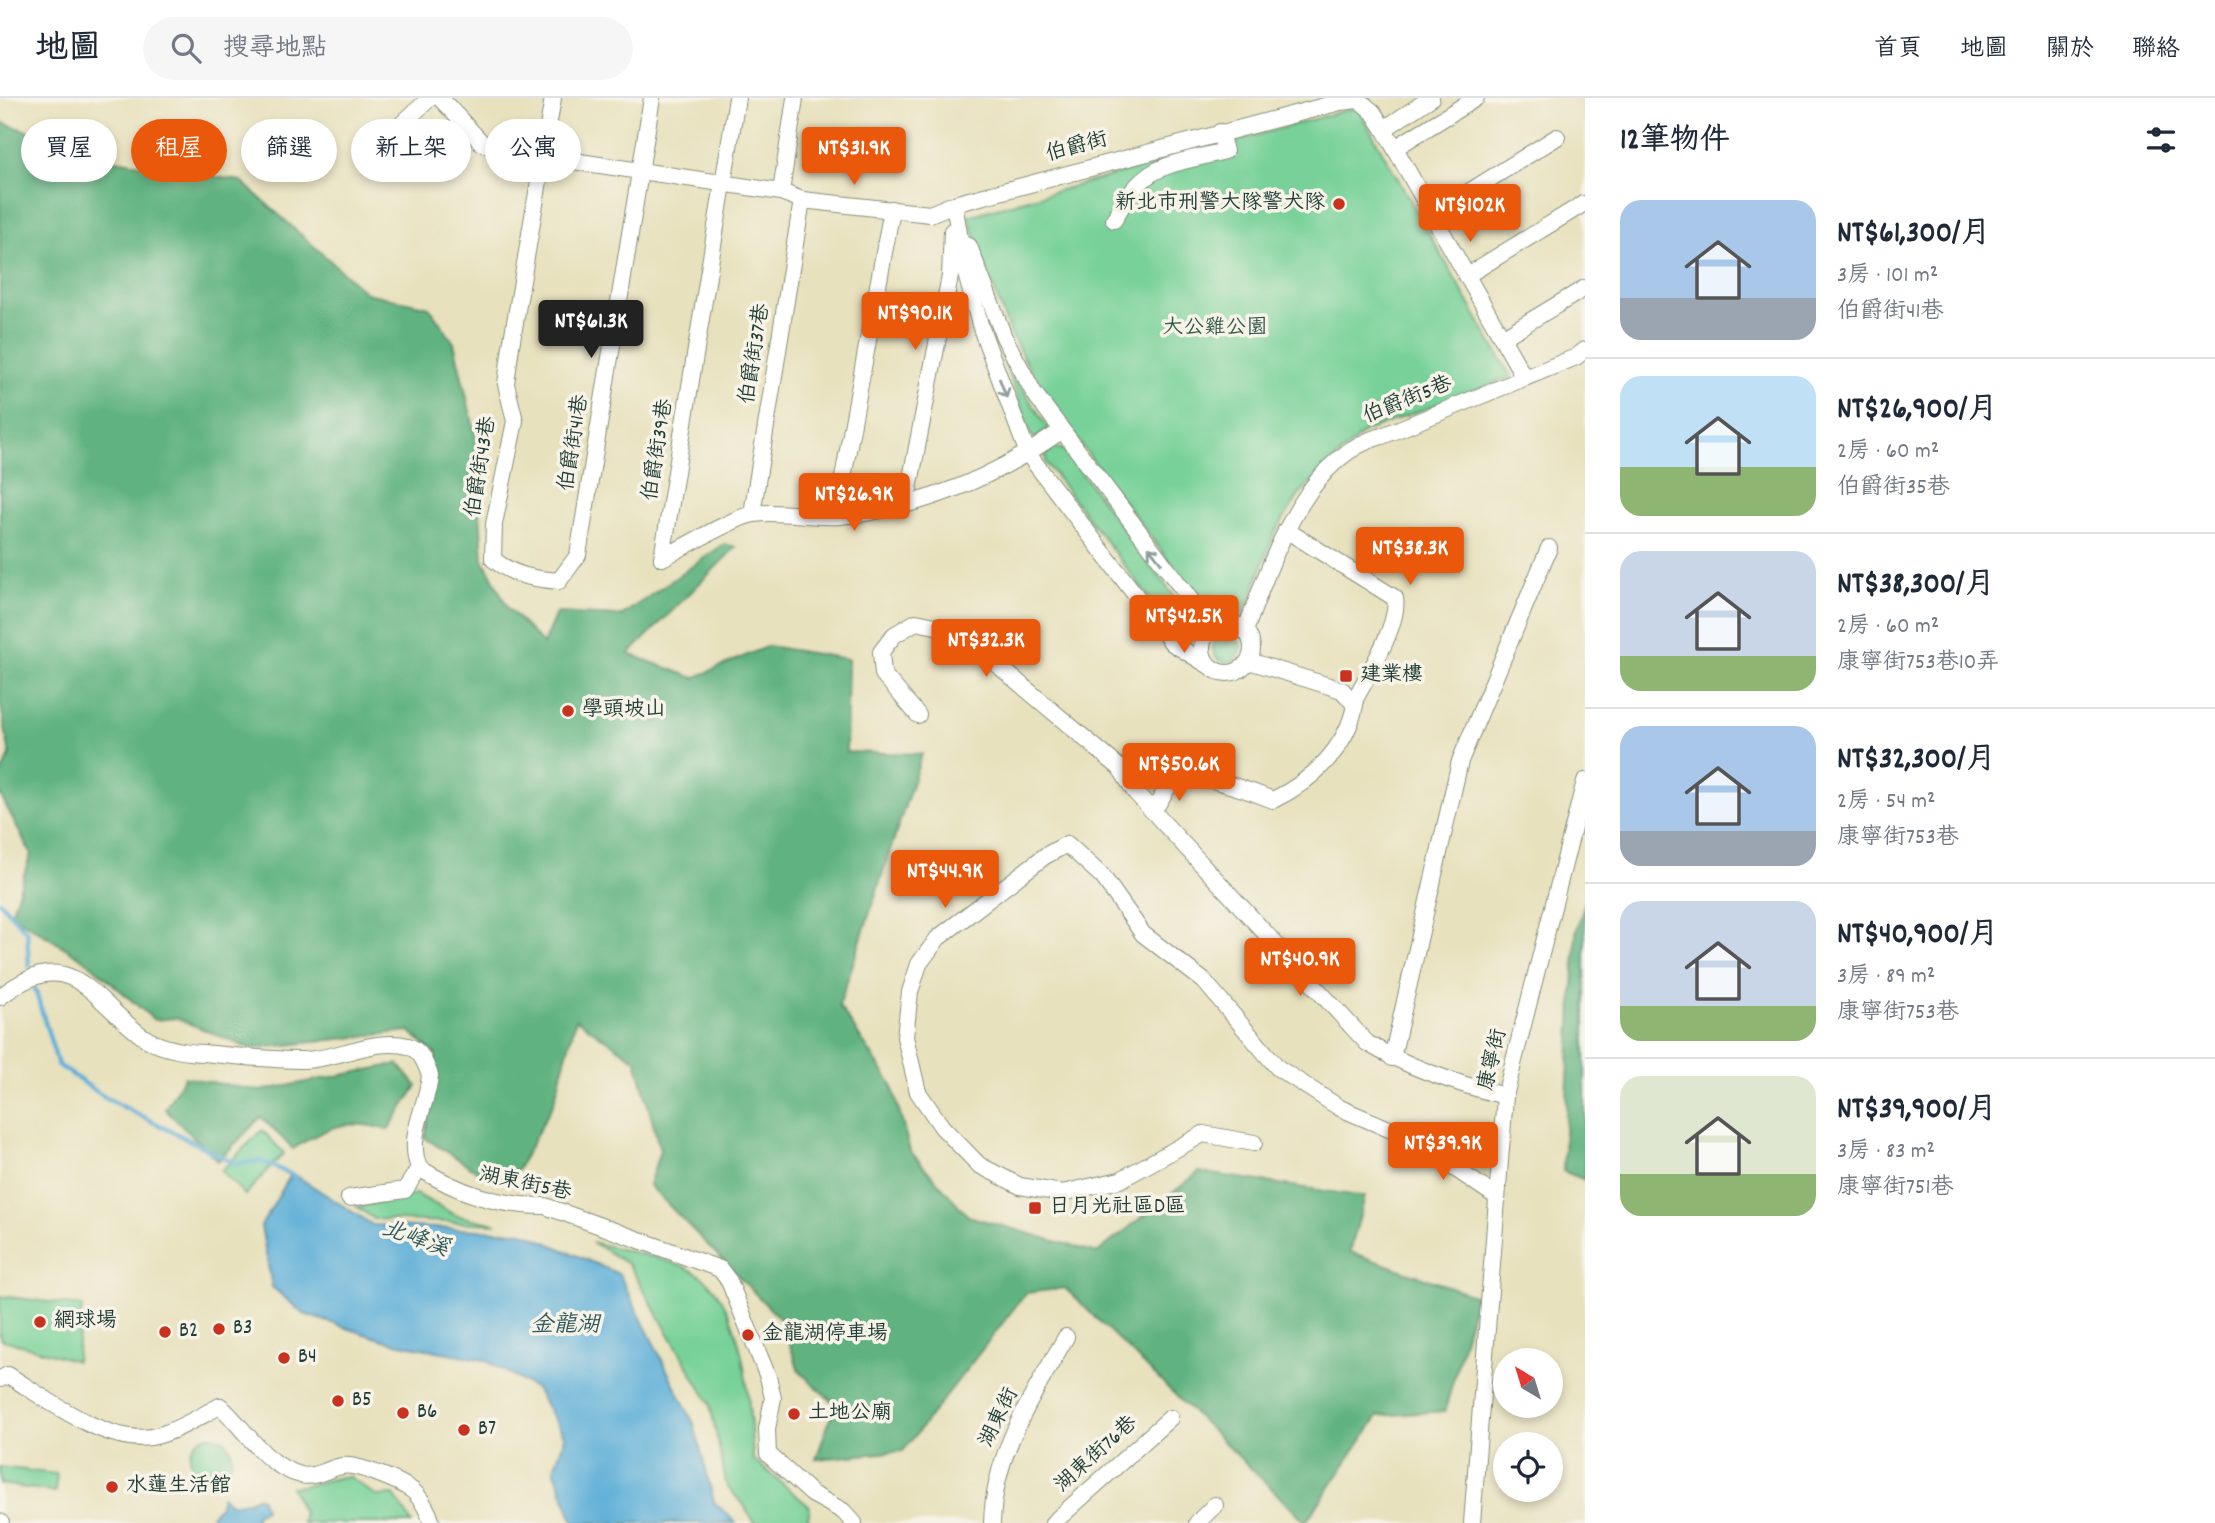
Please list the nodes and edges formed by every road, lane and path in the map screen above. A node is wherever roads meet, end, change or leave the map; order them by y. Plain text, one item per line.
1 (430, 98) edge
2 (440, 98) edge
3 (458, 98) edge
4 (553, 98) edge
5 (652, 98) edge
6 (737, 98) edge
7 (795, 98) edge
8 (1310, 98) edge
9 (1431, 98) edge
10 (1476, 98) edge
11 (454, 117) junction
12 (407, 119) edge
13 (550, 119) edge
14 (1268, 120) junction
15 (1384, 130) junction
16 (1220, 132) junction
17 (1557, 137) dead end
18 (485, 144) edge
19 (1395, 148) junction
20 (581, 162) edge
21 (640, 172) junction
22 (539, 182) edge
23 (724, 183) junction
24 (781, 192) junction
25 (802, 200) junction
26 (954, 204) junction
27 (1583, 204) dead end
28 (892, 209) junction
29 (1432, 215) junction
30 (1114, 220) dead end
31 (1466, 275) junction
32 (1585, 288) edge
33 (1502, 338) junction
34 (1585, 350) edge
35 (1524, 377) junction
36 (1062, 431) junction
37 (1028, 454) junction
38 (906, 504) junction
39 (752, 514) junction
40 (836, 516) junction
41 (1286, 530) junction
42 (1549, 548) dead end
43 (578, 555) joint
44 (1212, 628) junction
45 (1245, 631) junction
46 (1249, 661) junction
47 (1208, 665) junction
48 (1353, 703) junction
49 (918, 715) dead end
50 (1120, 768) junction
51 (1187, 774) junction
52 (1584, 789) edge
53 (1154, 810) junction
54 (0, 996) edge
55 (1392, 1058) junction
56 (1505, 1096) junction
57 (1503, 1136) junction
58 (1410, 1138) junction
59 (1254, 1143) dead end
60 (419, 1168) junction
61 (1497, 1197) junction
62 (349, 1199) dead end
63 (1066, 1337) dead end
64 (0, 1378) edge
65 (1170, 1418) dead end
66 (1215, 1505) dead end
67 (432, 1523) edge
68 (853, 1523) edge
69 (992, 1523) edge
70 (1053, 1523) edge
71 (1197, 1523) edge
72 (1472, 1523) edge

1 - 12 street
2 - 11 street, 伯爵街
3 - 11 street
4 - 13 street
5 - 21 street, 伯爵街41巷
6 - 23 street, 伯爵街39巷
7 - 24 street
8 - 14 street
9 - 15 street
10 - 19 street
11 - 18 street, 伯爵街
14 - 15 street, 伯爵街
14 - 16 street, 伯爵街
15 - 19 street, 伯爵街
16 - 26 street, 伯爵街
16 - 30 street
17 - 29 street
19 - 29 street, 伯爵街
20 - 21 street, 伯爵街
21 - 23 street, 伯爵街
21 - 43 street, 伯爵街41巷
22 - 43 street, 伯爵街43巷
23 - 24 street, 伯爵街
23 - 39 street, 伯爵街39巷
24 - 25 street, 伯爵街
25 - 28 street, 伯爵街
25 - 39 street, 伯爵街37巷
26 - 28 street, 伯爵街
26 - 36 street
26 -> 37 street
26 - 38 street
27 - 31 street
28 - 40 street
29 - 31 street, 伯爵街
31 - 33 street, 伯爵街
32 - 33 street
33 - 35 street, 伯爵街
34 - 35 street
35 - 41 street, 伯爵街5巷
36 - 37 street
44 -> 36 street
37 - 38 street
37 - 47 street
38 - 40 street
39 - 40 street
41 - 45 street, 伯爵街5巷
41 - 48 street
42 - 55 street
44 - 45 street
44 - 47 street
45 - 46 street
46 - 47 street
46 - 48 street
48 - 51 street
49 - 50 street
50 - 51 street
50 - 53 street
51 - 53 street
52 - 56 street, 康寧街
53 - 55 street
54 - 60 street
55 - 56 street
56 - 57 street, 康寧街
57 - 58 street
57 - 61 street, 康寧街
58 - 59 street
58 - 61 street
60 - 62 street
60 - 68 street, 湖東街5巷
61 - 72 street, 康寧街
63 - 69 street, 湖東街
64 - 67 street
65 - 70 street, 湖東街76巷
66 - 71 street

